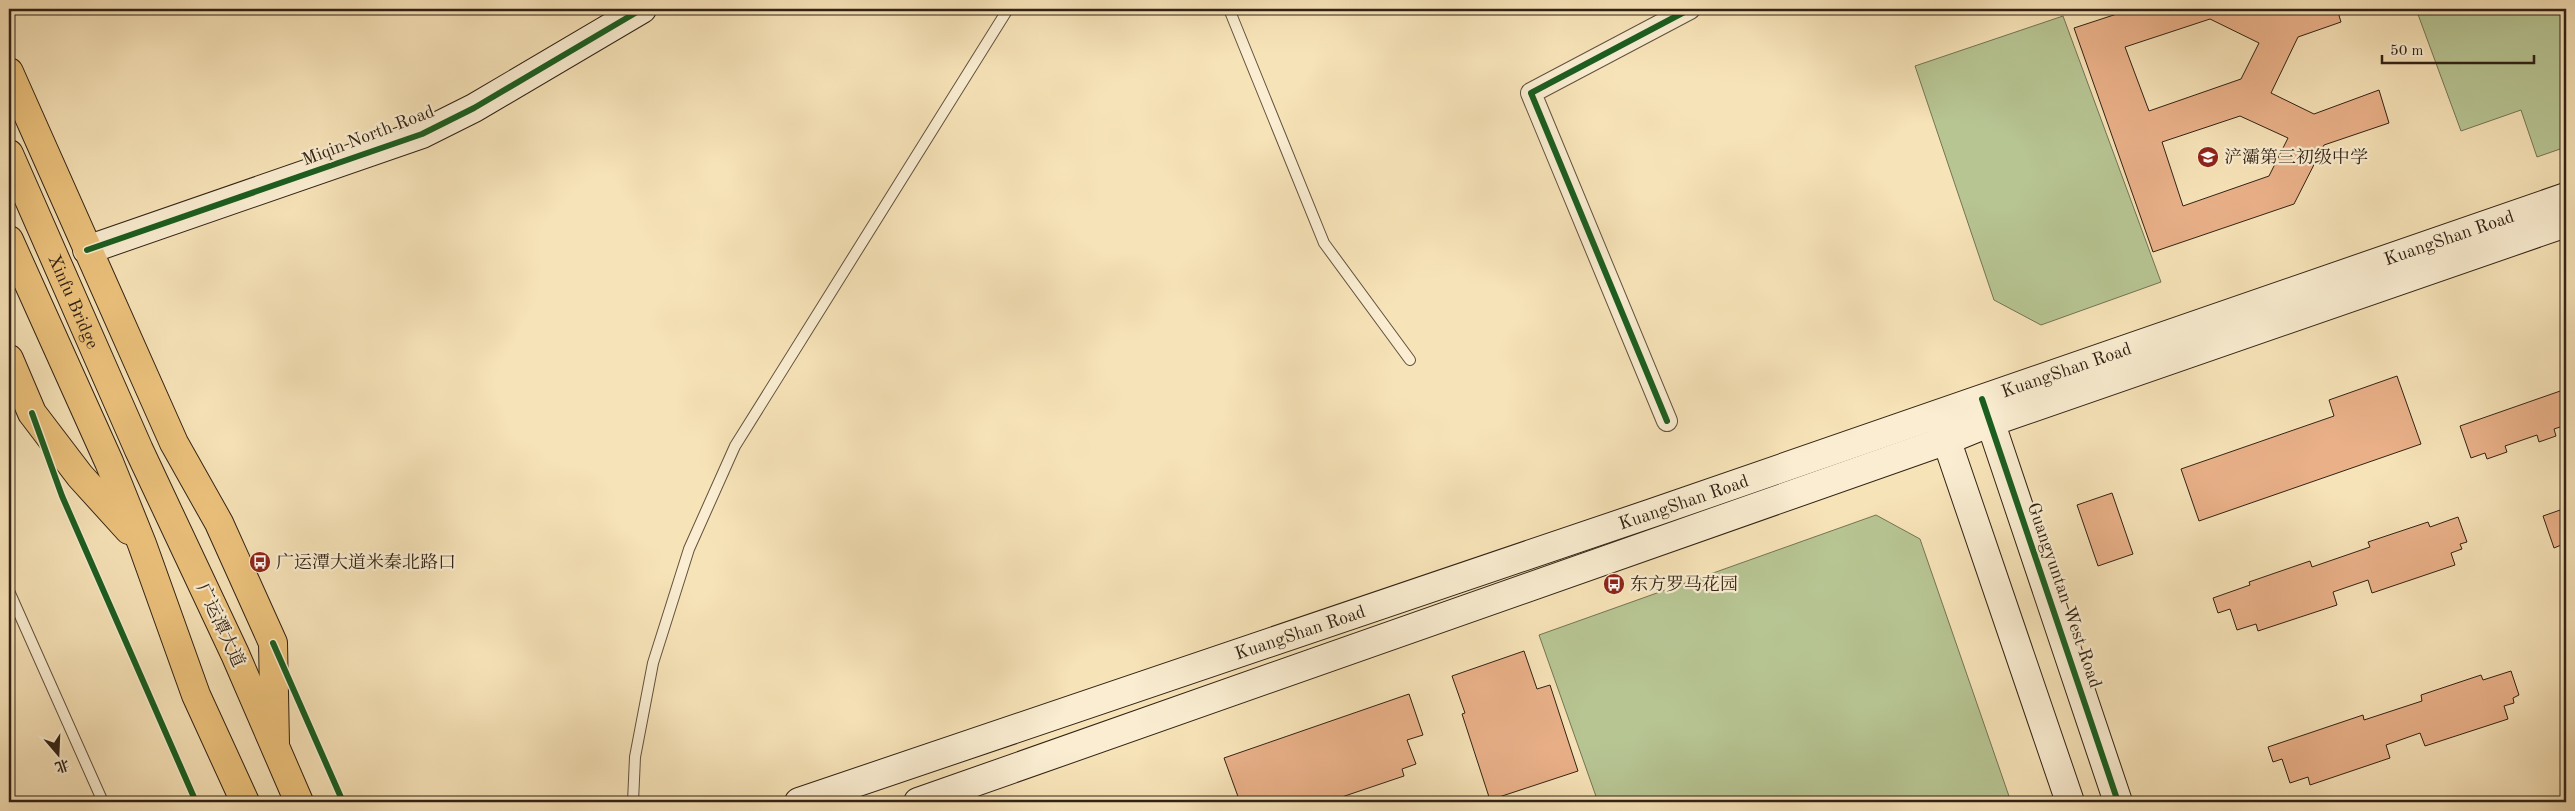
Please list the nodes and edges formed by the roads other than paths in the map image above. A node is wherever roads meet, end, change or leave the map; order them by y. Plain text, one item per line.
1 (642, 9) edge
2 (1008, 9) edge
3 (1229, 9) edge
4 (1690, 9) edge
5 (9, 72) edge
6 (9, 154) edge
7 (2566, 196) edge
8 (2566, 223) edge
9 (9, 240) edge
10 (87, 250) junction
11 (9, 359) edge
12 (1410, 360) dead end
13 (1987, 410) junction
14 (1936, 413) junction
15 (1667, 421) dead end
16 (1947, 440) junction
17 (139, 450) joint
18 (142, 544) junction
19 (9, 591) edge
20 (275, 744) junction
21 (299, 801) edge
22 (103, 802) edge
23 (245, 802) edge
24 (633, 802) edge
25 (799, 802) edge
26 (918, 802) edge
27 (2070, 802) edge
28 (2118, 802) edge

1 - 10 main road, Miqin North Road
2 - 24 lane
3 - 12 lane
4 - 15 street
5 - 10 main road
6 - 17 main road, Xinfu Bridge
7 - 13 main road, KuangShan Road
8 - 13 main road, KuangShan Road
9 - 18 main road, Xinfu Bridge
10 - 20 main road
11 - 18 main road
13 - 14 main road, KuangShan Road
13 - 16 main road, KuangShan Road
13 - 28 main road, Guangyuntan West Road
14 - 16 main road
14 - 25 main road, KuangShan Road
16 - 26 main road, KuangShan Road
16 - 27 main road
17 - 20 main road, 广运潭大道
18 - 23 main road
19 - 22 lane
20 - 21 main road, 广运潭大道

